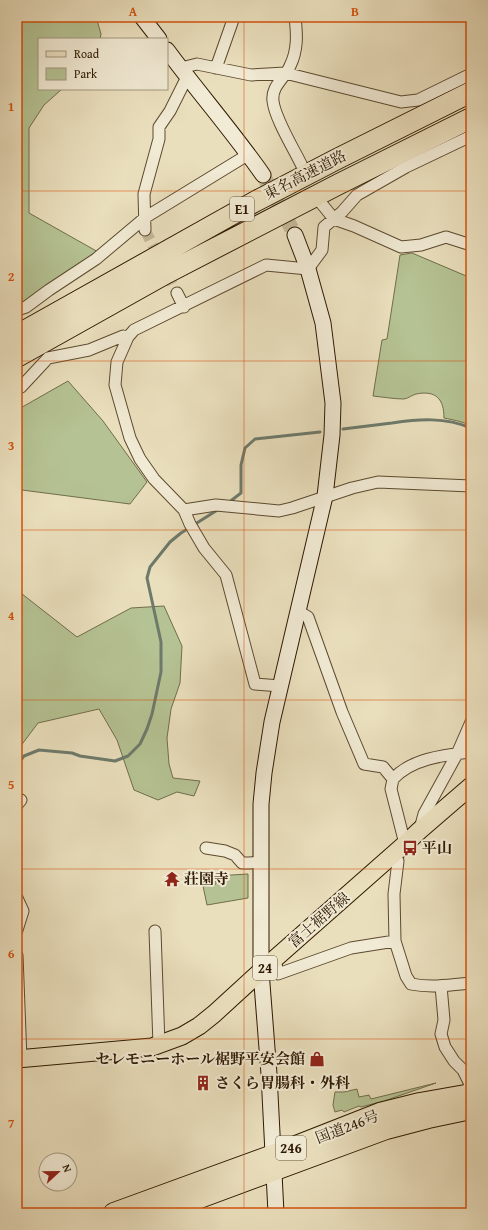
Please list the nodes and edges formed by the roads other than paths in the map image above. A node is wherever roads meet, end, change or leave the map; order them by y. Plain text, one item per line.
1 (142, 17) edge
2 (234, 17) edge
3 (295, 17) edge
4 (158, 38) edge
5 (168, 51) edge
6 (216, 68) junction
7 (184, 73) junction
8 (286, 73) junction
9 (471, 74) edge
10 (471, 92) edge
11 (471, 118) edge
12 (471, 136) edge
13 (249, 154) junction
14 (302, 166) dead end
15 (263, 175) tunnel mouth
16 (321, 203) dead end
17 (146, 217) junction
18 (334, 219) junction
19 (145, 230) tunnel mouth
20 (295, 235) tunnel mouth
21 (471, 245) edge
22 (308, 269) junction
23 (177, 293) tunnel mouth
24 (184, 307) junction
25 (17, 310) edge
26 (17, 335) edge
27 (128, 337) junction
28 (17, 357) edge
29 (17, 389) edge
30 (471, 486) edge
31 (324, 496) junction
32 (184, 510) junction
33 (298, 611) junction
34 (280, 686) junction
35 (471, 722) edge
36 (471, 752) edge
37 (457, 754) junction
38 (393, 779) junction
39 (471, 786) edge
40 (420, 830) junction
41 (405, 844) junction
42 (206, 848) dead end
43 (392, 855) junction
44 (261, 862) junction
45 (17, 898) edge
46 (17, 930) edge
47 (155, 931) dead end
48 (395, 941) junction
49 (17, 955) edge
50 (275, 959) junction
51 (261, 971) junction
52 (471, 983) edge
53 (441, 986) junction
54 (159, 1045) junction
55 (19, 1059) edge
56 (470, 1099) edge
57 (274, 1163) junction
58 (114, 1213) edge
59 (159, 1213) edge
60 (276, 1213) edge

1 - 4 street
2 - 6 street
3 - 8 street
5 - 7 street
6 - 7 street
6 - 8 street
7 - 13 street
7 - 17 street
8 - 9 street
8 - 14 street
10 - 26 highway, 東名高速道路 / E1
11 - 28 highway, 東名高速道路 / E1
12 - 18 street
13 - 15 street
13 - 17 street
16 - 18 street
17 - 19 street
17 - 25 street
18 - 21 street
18 - 22 street
20 - 22 street
22 - 24 street
22 - 31 street
23 - 24 street
24 - 27 street
27 - 29 street
27 - 32 street
30 - 31 street
31 - 32 street
31 - 33 street
32 - 34 street
33 - 34 street
33 - 38 street
34 - 44 street
35 - 37 street
36 - 37 street
37 - 38 street
37 - 40 street
38 - 41 street
39 - 40 main road, 富士裾野線 / 24
40 - 41 main road, 富士裾野線 / 24
41 - 43 main road, 富士裾野線 / 24
42 - 44 street
43 - 48 street
43 - 50 main road, 富士裾野線 / 24
44 - 51 street
45 - 46 street
47 - 54 street
48 - 50 street
48 - 53 street
49 - 55 street
50 - 51 main road, 富士裾野線 / 24
51 - 54 main road, 富士裾野線 / 24
51 - 57 street
52 - 53 street
53 - 56 street
54 - 55 main road, 富士裾野線 / 24
56 - 57 highway, 国道246号 / 246
57 - 58 highway, 国道246号 / 246
57 - 59 highway, 国道246号 / 246
57 - 60 street

